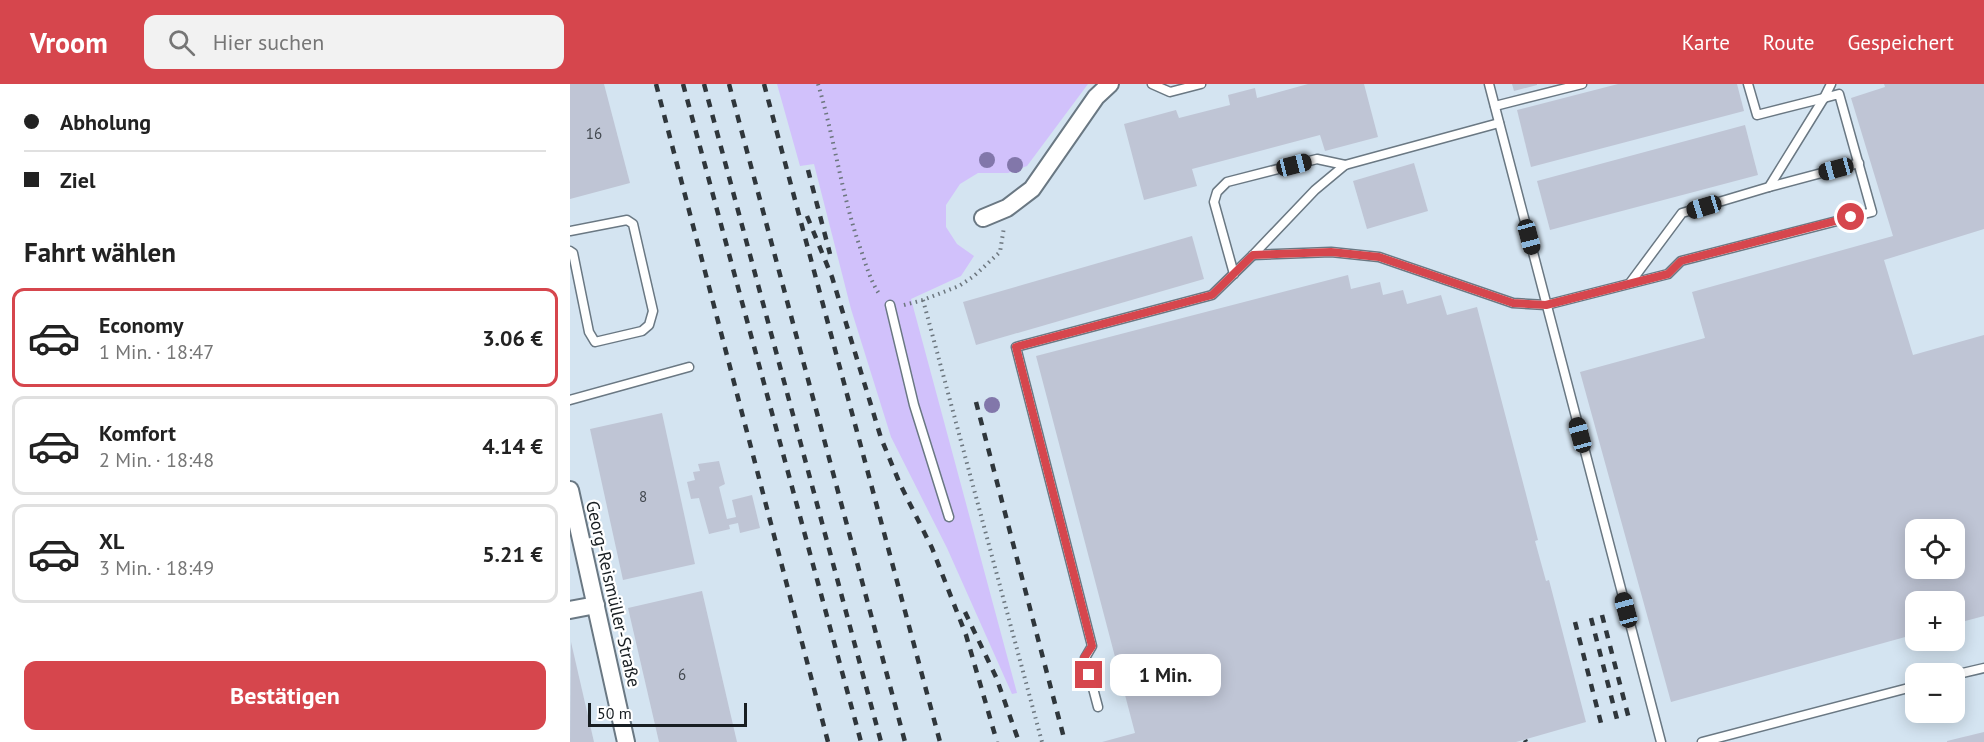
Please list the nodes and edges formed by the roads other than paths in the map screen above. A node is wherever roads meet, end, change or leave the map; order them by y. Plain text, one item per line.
1 (1110, 84) edge
2 (1152, 84) edge
3 (1201, 84) edge
4 (1489, 84) edge
5 (1582, 84) edge
6 (1748, 84) edge
7 (1832, 84) edge
8 (1824, 98) junction
9 (1495, 106) junction
10 (1499, 123) junction
11 (1858, 163) junction
12 (1345, 165) junction
13 (1769, 188) junction
14 (983, 218) dead end
15 (570, 231) edge
16 (570, 251) edge
17 (1253, 255) junction
18 (1234, 274) junction
19 (1630, 283) junction
20 (891, 305) road end
21 (1546, 305) junction
22 (689, 367) dead end
23 (570, 400) edge
24 (570, 490) edge
25 (949, 517) dead end
26 (596, 605) junction
27 (570, 610) edge
28 (1984, 668) edge
29 (1965, 672) edge
30 (1905, 689) edge
31 (1098, 707) dead end
32 (626, 742) edge
33 (1661, 742) edge
34 (1702, 742) edge

1 - 14 street
2 - 3 lane
4 - 9 lane
5 - 9 lane
6 - 8 lane
7 - 8 lane
8 - 11 lane
8 - 13 lane
9 - 10 lane
10 - 12 lane
10 - 21 lane
11 - 13 lane
11 - 19 lane
12 - 17 lane
12 - 18 lane
13 - 19 lane
15 - 16 lane
17 - 18 lane
17 - 21 lane
18 - 31 lane
19 - 21 lane
20 - 25 lane
21 - 33 lane
22 - 23 lane
24 - 26 street, Georg-Reismüller-Straße
26 - 27 street
26 - 32 street, Georg-Reismüller-Straße
28 - 29 lane
30 - 34 lane

